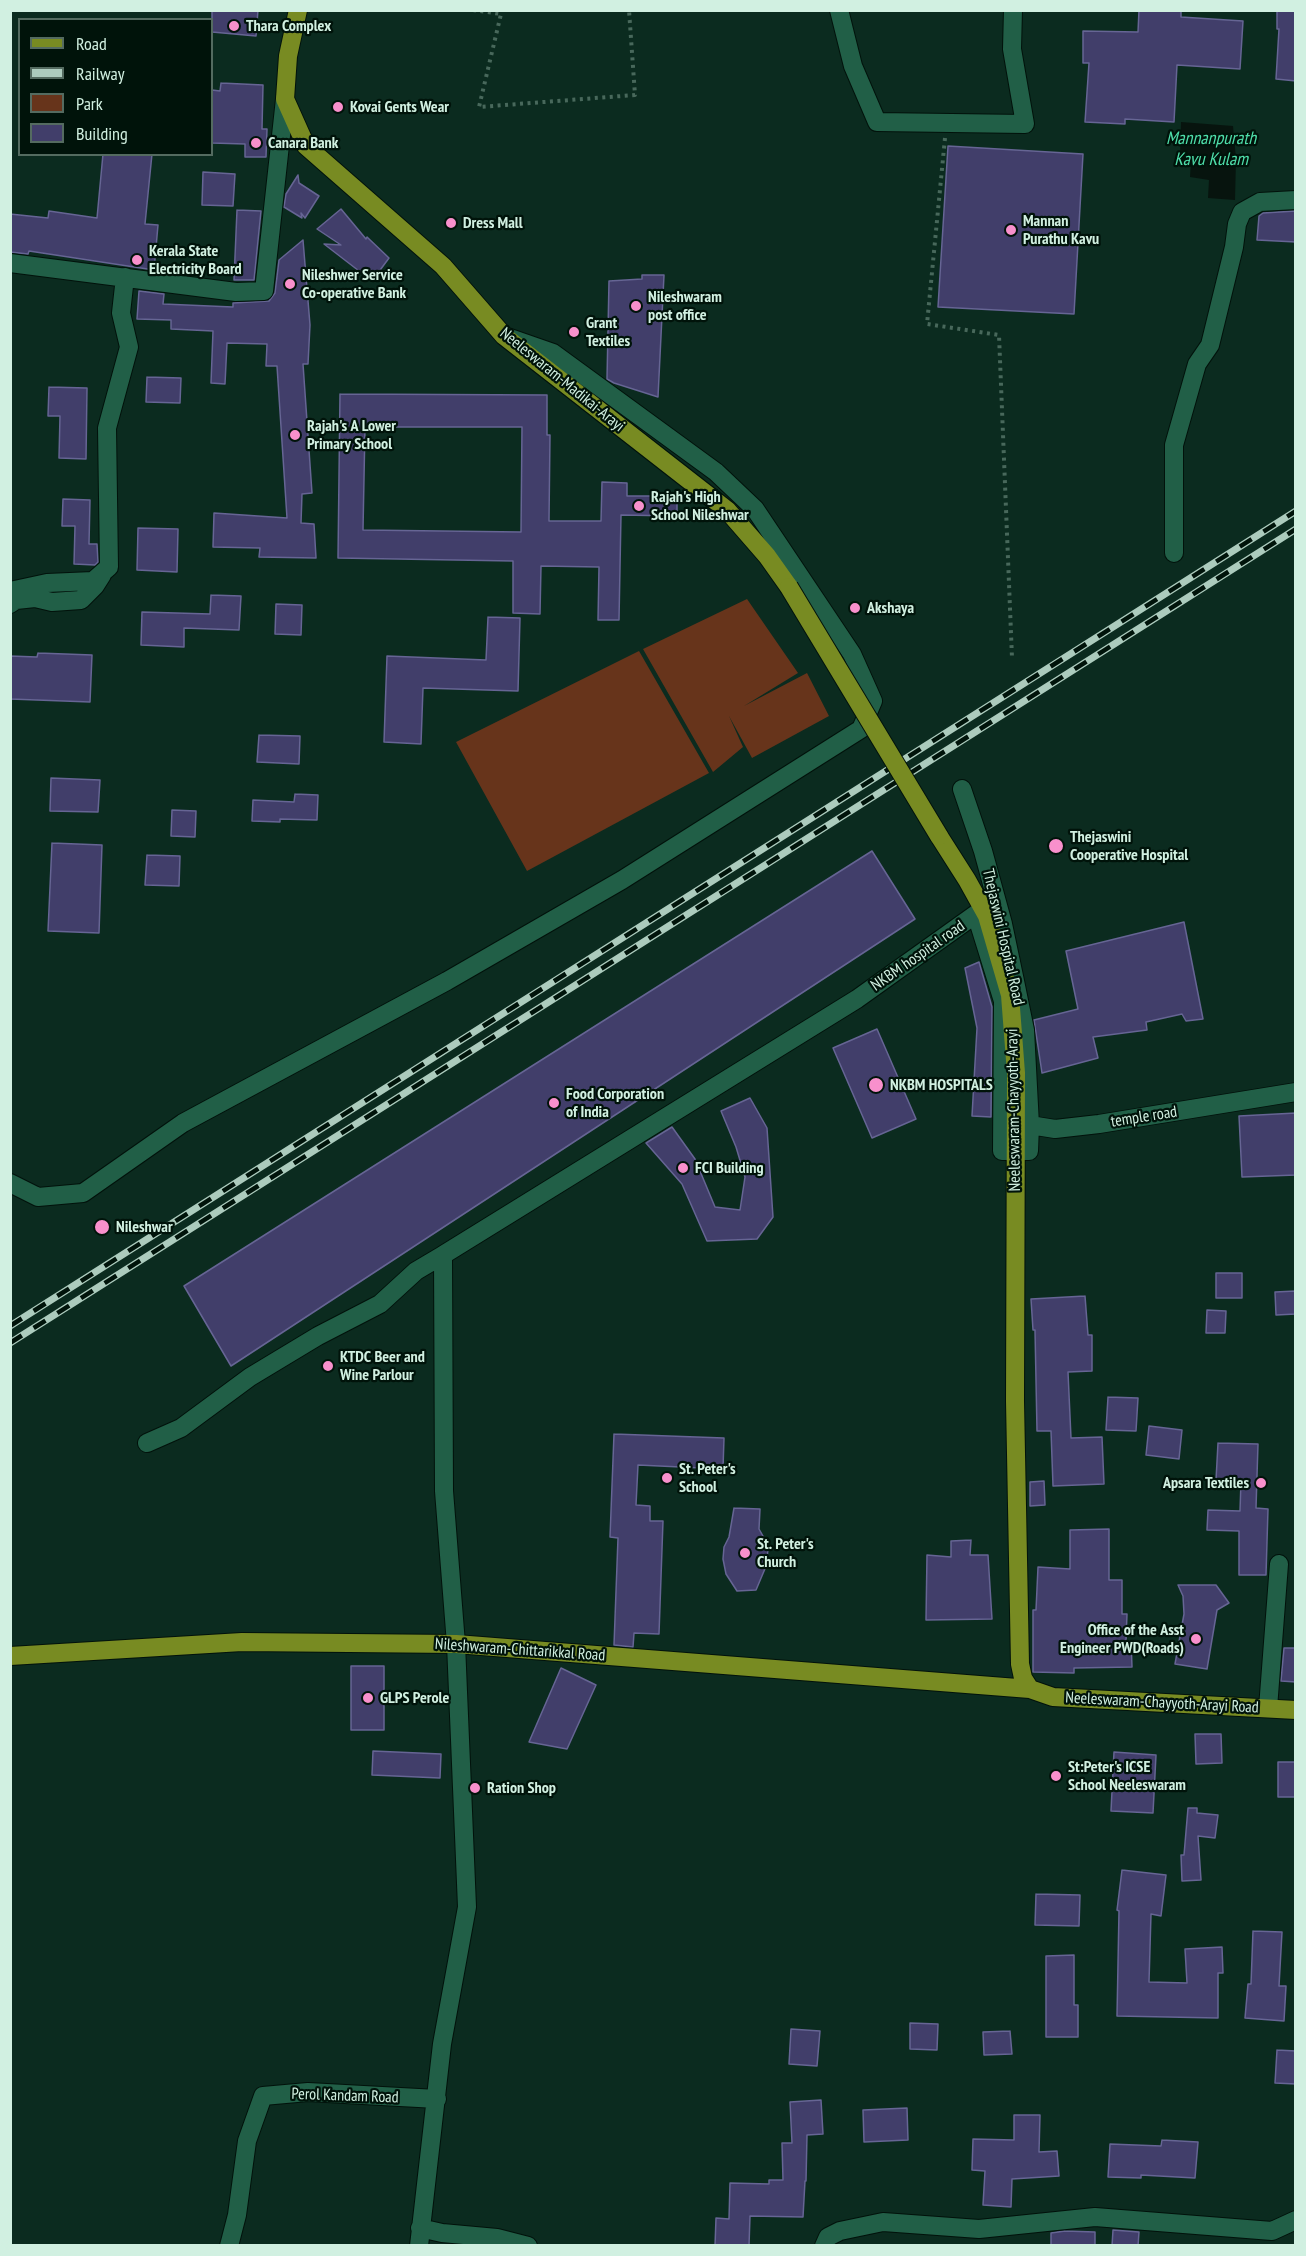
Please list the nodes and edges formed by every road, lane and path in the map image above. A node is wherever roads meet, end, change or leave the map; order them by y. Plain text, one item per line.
1 (298, 10) edge
2 (473, 10) edge
3 (629, 10) edge
4 (673, 10) edge
5 (685, 10) edge
6 (839, 10) edge
7 (1014, 10) edge
8 (285, 99) junction
9 (946, 123) junction
10 (1296, 200) edge
11 (10, 263) edge
12 (125, 277) junction
13 (504, 336) junction
14 (1174, 553) dead end
15 (104, 571) junction
16 (789, 587) joint
17 (10, 591) edge
18 (10, 604) edge
19 (1012, 658) dead end
20 (962, 789) dead end
21 (1296, 1092) edge
22 (1030, 1125) junction
23 (1016, 1152) junction
24 (10, 1183) edge
25 (443, 1255) junction
26 (147, 1443) dead end
27 (1280, 1564) dead end
28 (456, 1644) junction
29 (10, 1656) edge
30 (1030, 1689) junction
31 (1268, 1708) junction
32 (1296, 1710) edge
33 (437, 2099) junction
34 (1296, 2220) edge
35 (419, 2237) edge
36 (229, 2246) edge
37 (528, 2246) edge
38 (824, 2246) edge

1 - 8 main road, Neeleswaram-Madikai-Arayi
2 - 3 path
4 - 5 path
6 - 9 street
7 - 9 street
8 - 12 street
8 - 13 main road, Neeleswaram-Madikai-Arayi
9 - 19 path
10 - 14 street
11 - 12 street
12 - 15 street
13 - 16 main road, Neeleswaram-Madikai-Arayi
13 - 24 street
15 - 17 street
15 - 18 street
16 - 23 main road, Neeleswaram-Chayyoth-Arayi, bridge
20 - 22 street, Thejaswini Hospital Road
21 - 22 street, temple road
22 - 23 street
23 - 25 street, NKBM hospital road
23 - 30 main road, Neeleswaram-Chayyoth-Arayi
25 - 26 street
25 - 28 street
27 - 31 street
28 - 29 main road, Nileshwaram-Chittarikkal Road
28 - 30 main road, Nileshwaram-Chittarikkal Road
28 - 33 street
30 - 31 main road, Neeleswaram-Chayyoth-Arayi Road
31 - 32 main road, Neeleswaram-Chayyoth-Arayi Road
33 - 35 street
33 - 36 street, Perol Kandam Road
34 - 38 street
35 - 37 street

